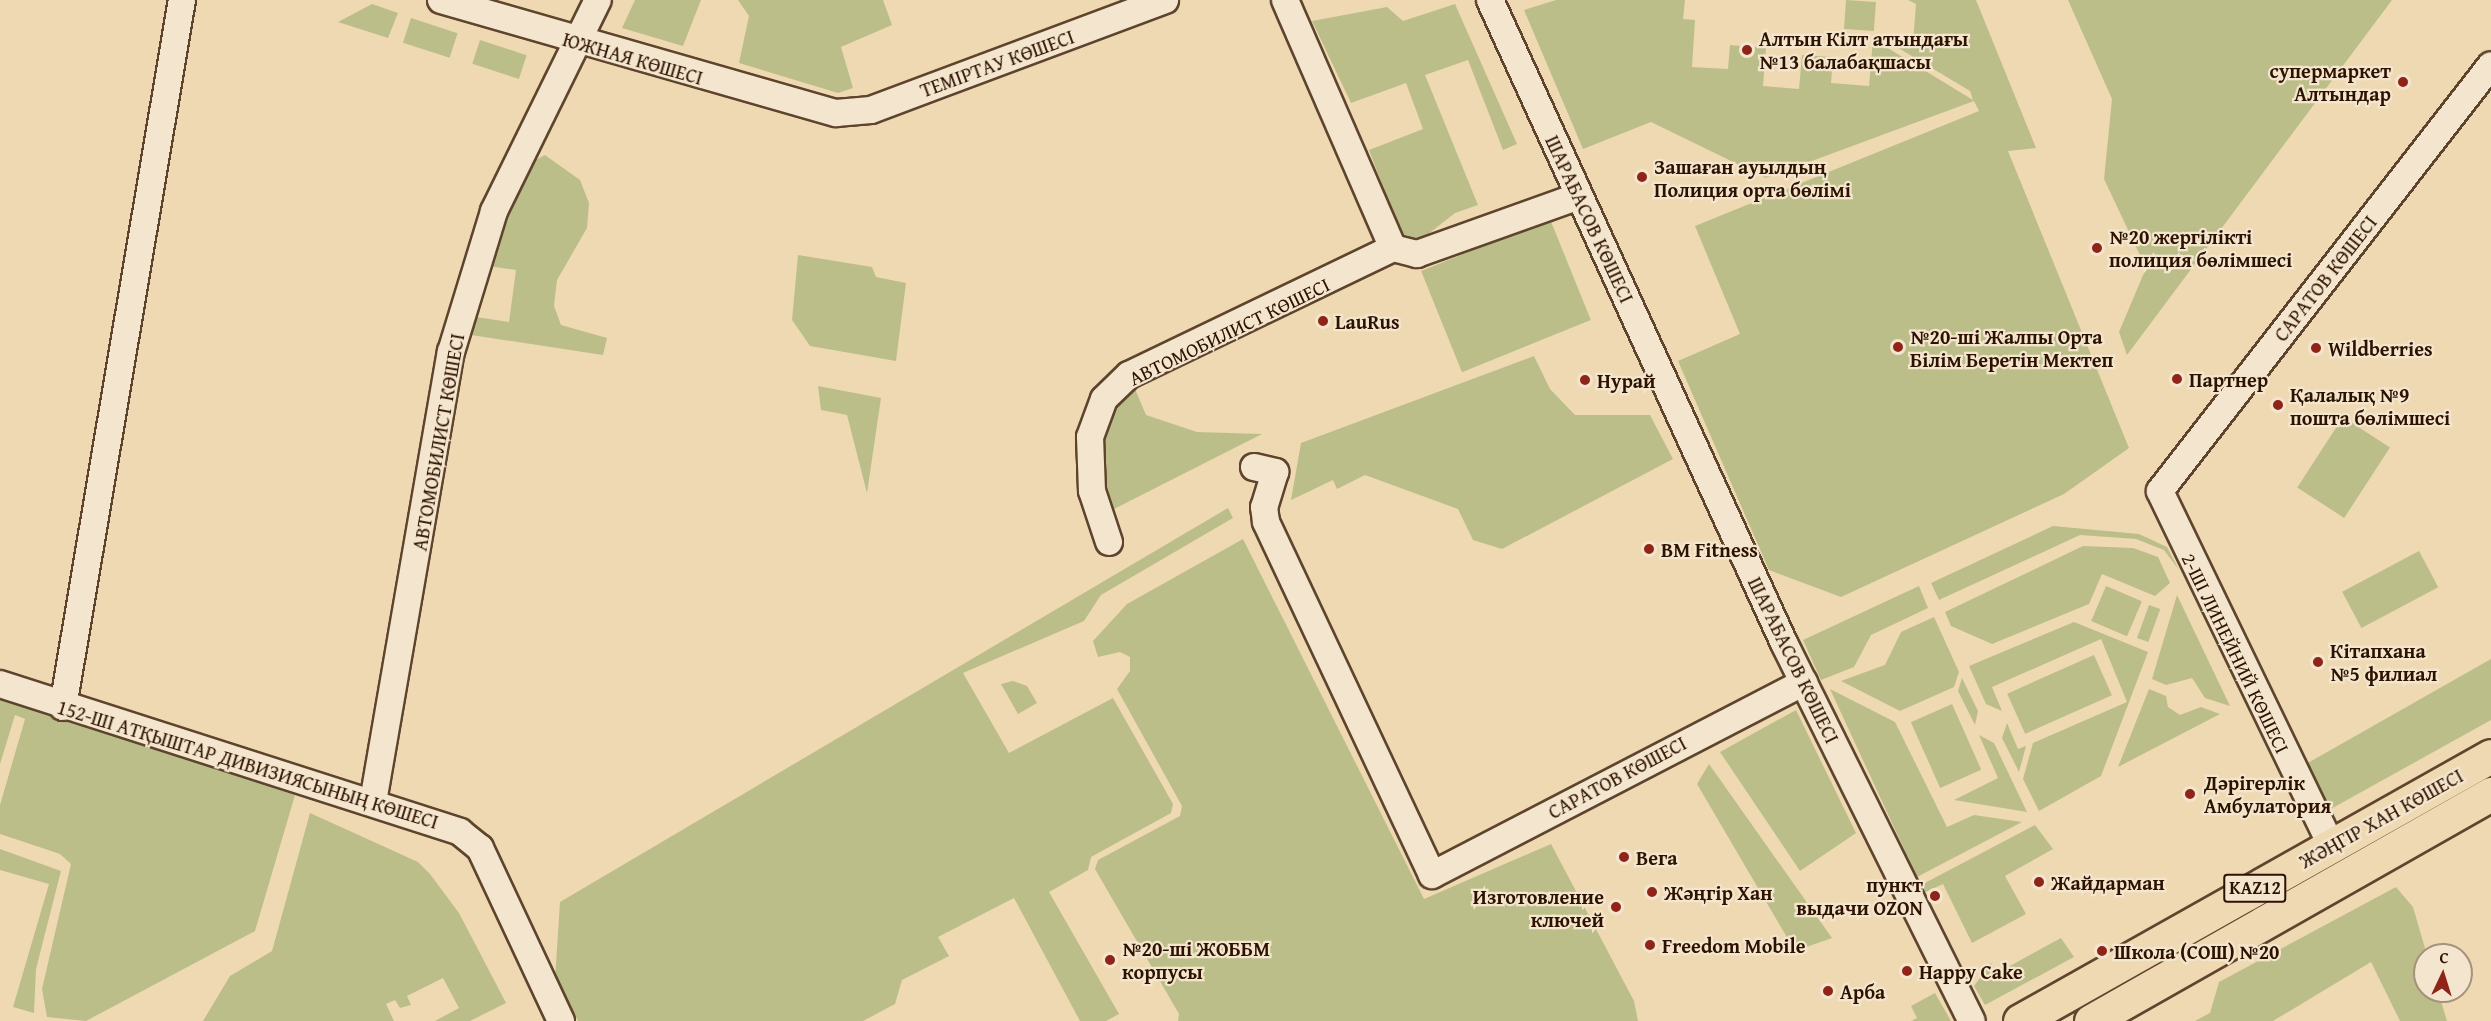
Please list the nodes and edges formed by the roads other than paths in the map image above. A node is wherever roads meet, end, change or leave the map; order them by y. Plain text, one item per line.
1 (182, 0) edge
2 (441, 0) edge
3 (598, 0) edge
4 (1165, 0) edge
5 (1285, 0) edge
6 (1490, 0) edge
7 (579, 42) junction
8 (2491, 64) edge
9 (825, 113) joint
10 (1579, 196) junction
11 (1393, 248) junction
12 (1254, 467) dead end
13 (2160, 491) joint
14 (1109, 542) dead end
15 (1804, 682) junction
16 (0, 684) edge
17 (63, 707) junction
18 (2491, 756) edge
19 (2491, 795) edge
20 (373, 802) junction
21 (2331, 845) junction
22 (561, 1021) edge
23 (1972, 1021) edge
24 (2020, 1021) edge
25 (2091, 1021) edge

1 - 17 street
2 - 7 street, ЮЖНАЯ КӨШЕСІ
3 - 7 street, АВТОМОБИЛИСТ КӨШЕСІ
4 - 9 street, ТЕМІРТАУ КӨШЕСІ
5 - 11 street
6 - 10 street, ШАРАБАСОВ КӨШЕСІ
7 - 9 street, ЮЖНАЯ КӨШЕСІ
7 - 20 street, АВТОМОБИЛИСТ КӨШЕСІ
8 - 13 street, САРАТОВ КӨШЕСІ
10 - 11 street
10 - 15 street, ШАРАБАСОВ КӨШЕСІ
11 - 14 street, АВТОМОБИЛИСТ КӨШЕСІ
12 - 15 street, САРАТОВ КӨШЕСІ
13 - 21 street, 2-ШІ ЛИНЕЙНИЙ КӨШЕСІ
15 - 23 street, ШАРАБАСОВ КӨШЕСІ
16 - 17 street, 152-ШІ АТҚЫШТАР ДИВИЗИЯСЫНЫҢ КӨШЕСІ
17 - 20 street, 152-ШІ АТҚЫШТАР ДИВИЗИЯСЫНЫҢ КӨШЕСІ
18 - 21 main road, ЖӘҢГІР ХАН КӨШЕСІ / KAZ12
19 - 25 main road, ЖӘҢГІР ХАН КӨШЕСІ / KAZ12
20 - 22 street, 152-ШІ АТҚЫШТАР ДИВИЗИЯСЫНЫҢ КӨШЕСІ
21 - 24 main road, ЖӘҢГІР ХАН КӨШЕСІ / KAZ12

